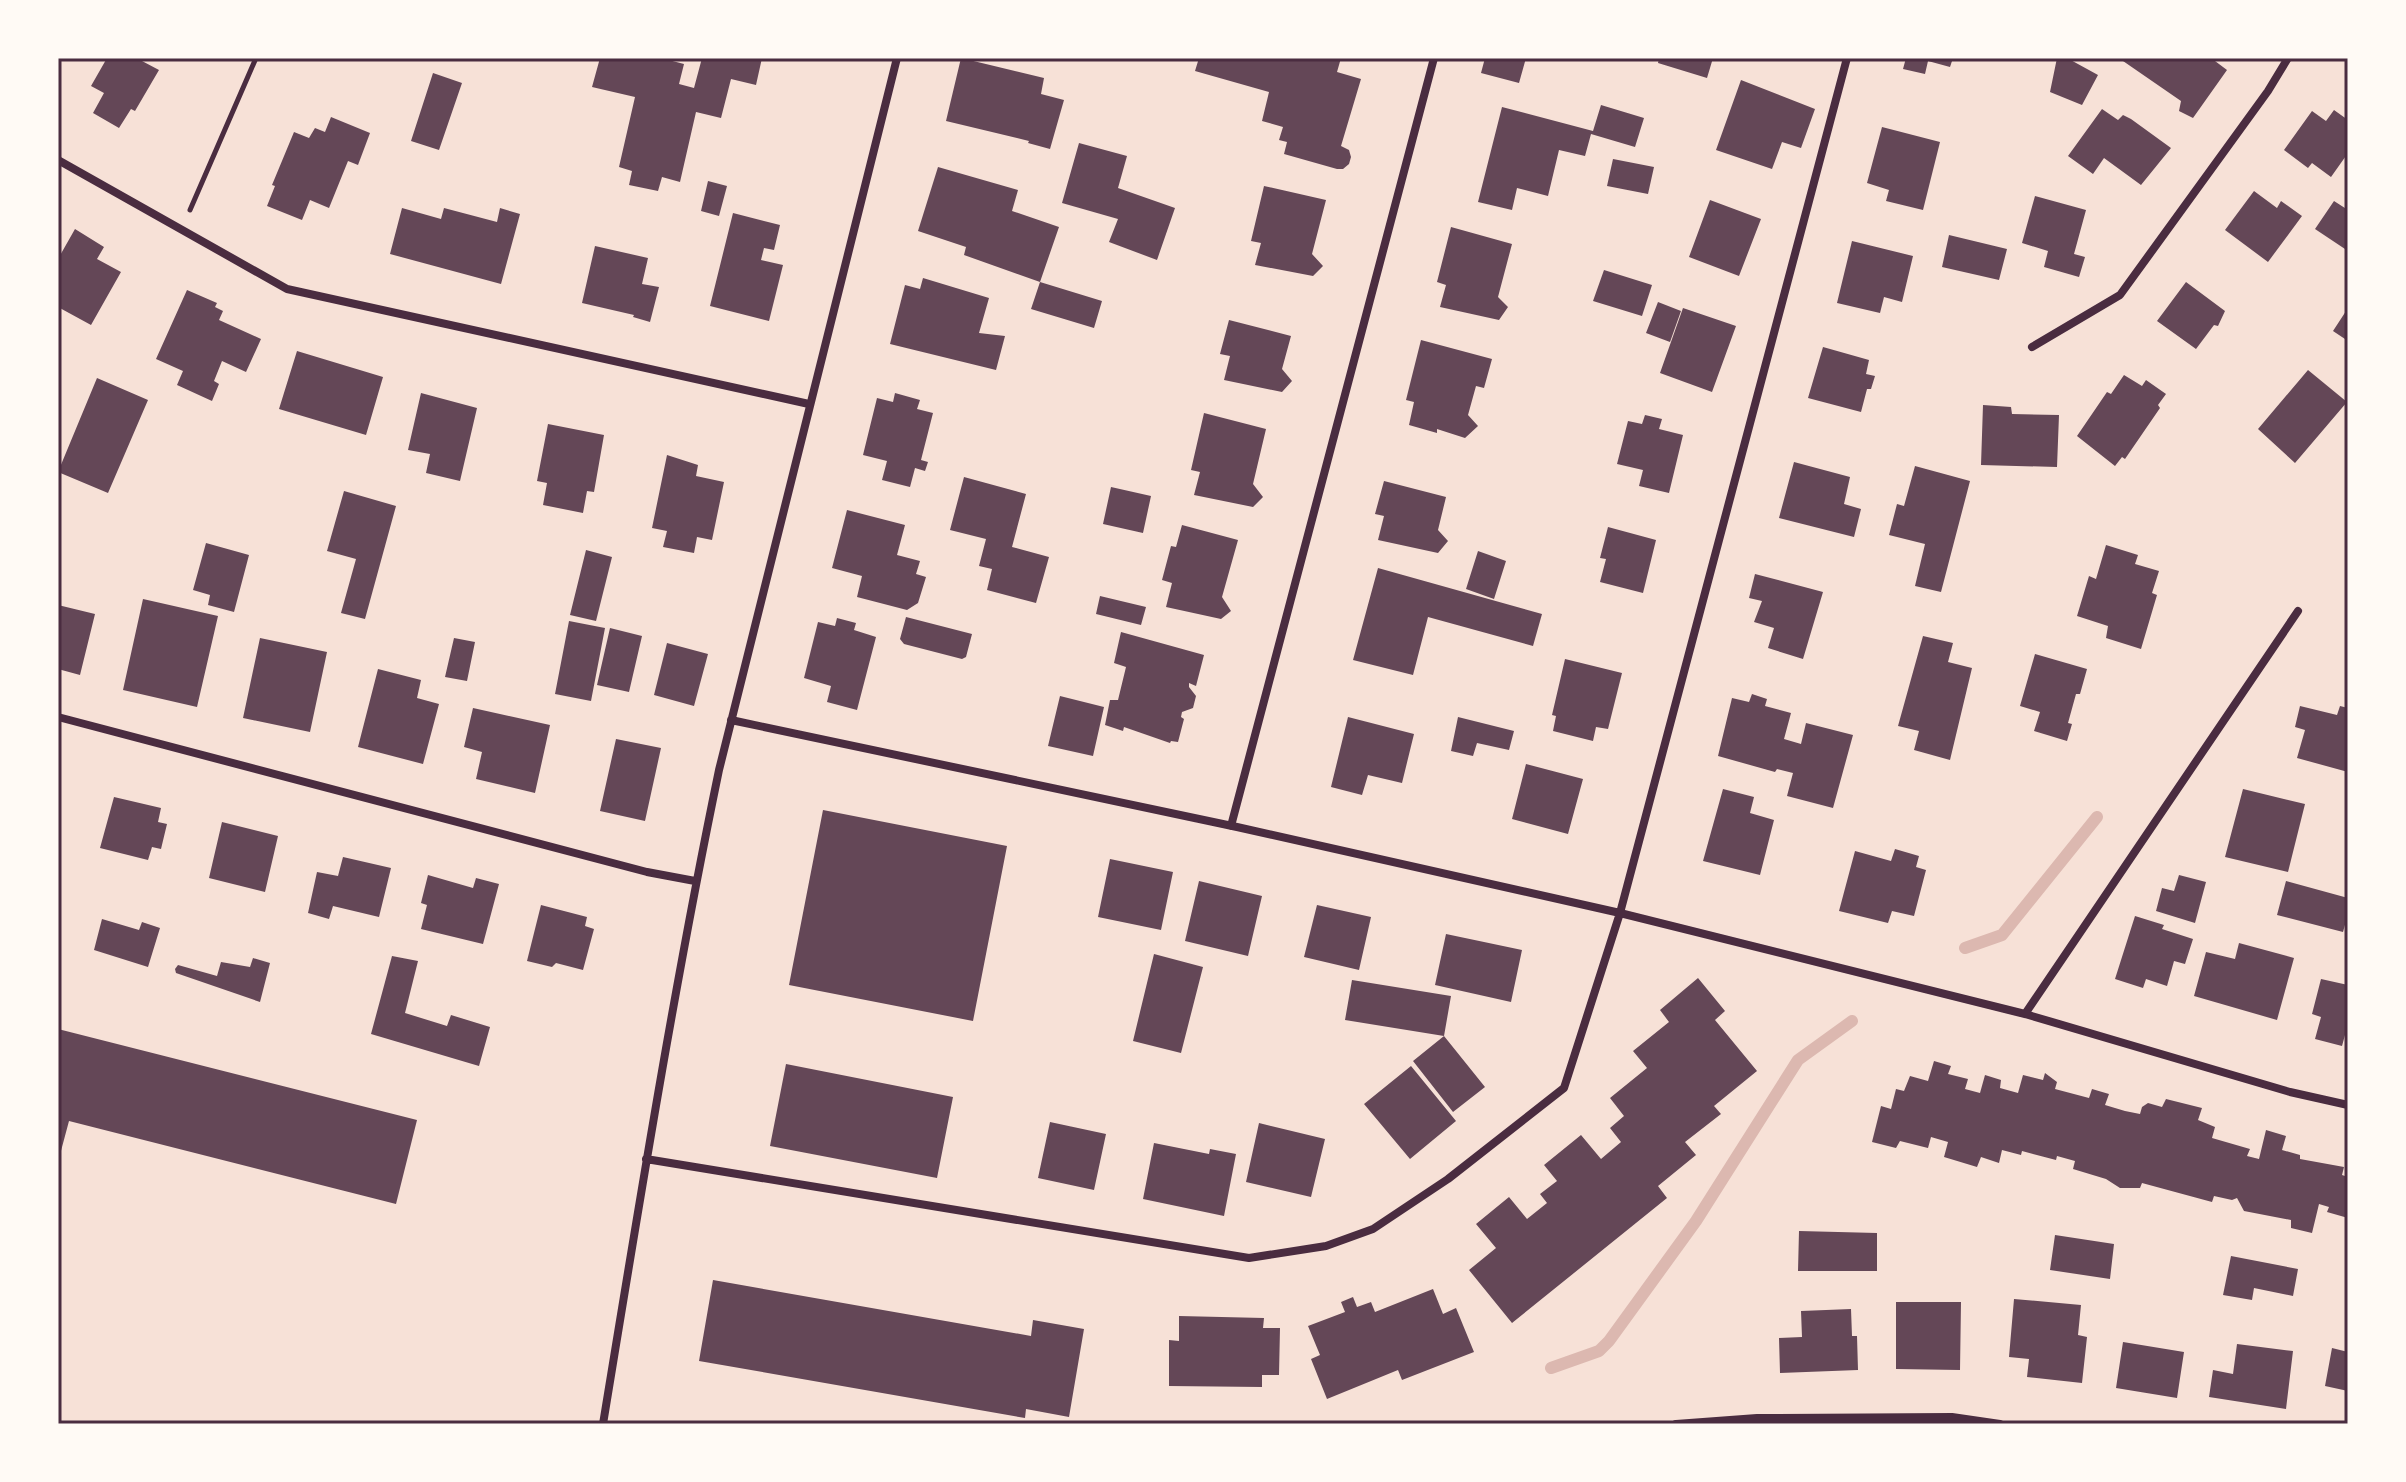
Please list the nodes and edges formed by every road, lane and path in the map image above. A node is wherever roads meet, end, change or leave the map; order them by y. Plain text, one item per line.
1 (256, 58) edge
2 (897, 58) edge
3 (1434, 58) edge
4 (1847, 58) edge
5 (2288, 58) edge
6 (58, 160) edge
7 (182, 229) junction
8 (2032, 347) dead end
9 (809, 404) junction
10 (2298, 611) dead end
11 (58, 717) edge
12 (731, 720) junction
13 (1231, 826) junction
14 (695, 881) junction
15 (1620, 913) junction
16 (2025, 1014) junction
17 (2348, 1105) edge
18 (646, 1159) junction
19 (1757, 1421) edge
20 (603, 1424) edge
21 (1676, 1424) edge
22 (2000, 1424) edge

1 - 7 path
2 - 9 street
3 - 13 street
4 - 15 street
5 - 8 street
6 - 7 street
7 - 9 street
9 - 12 street
10 - 16 street
11 - 14 street
12 - 13 street
12 - 14 street
13 - 15 street
14 - 18 street
15 - 16 street
15 - 18 street
16 - 17 street
18 - 20 street
19 - 21 street
19 - 22 street

